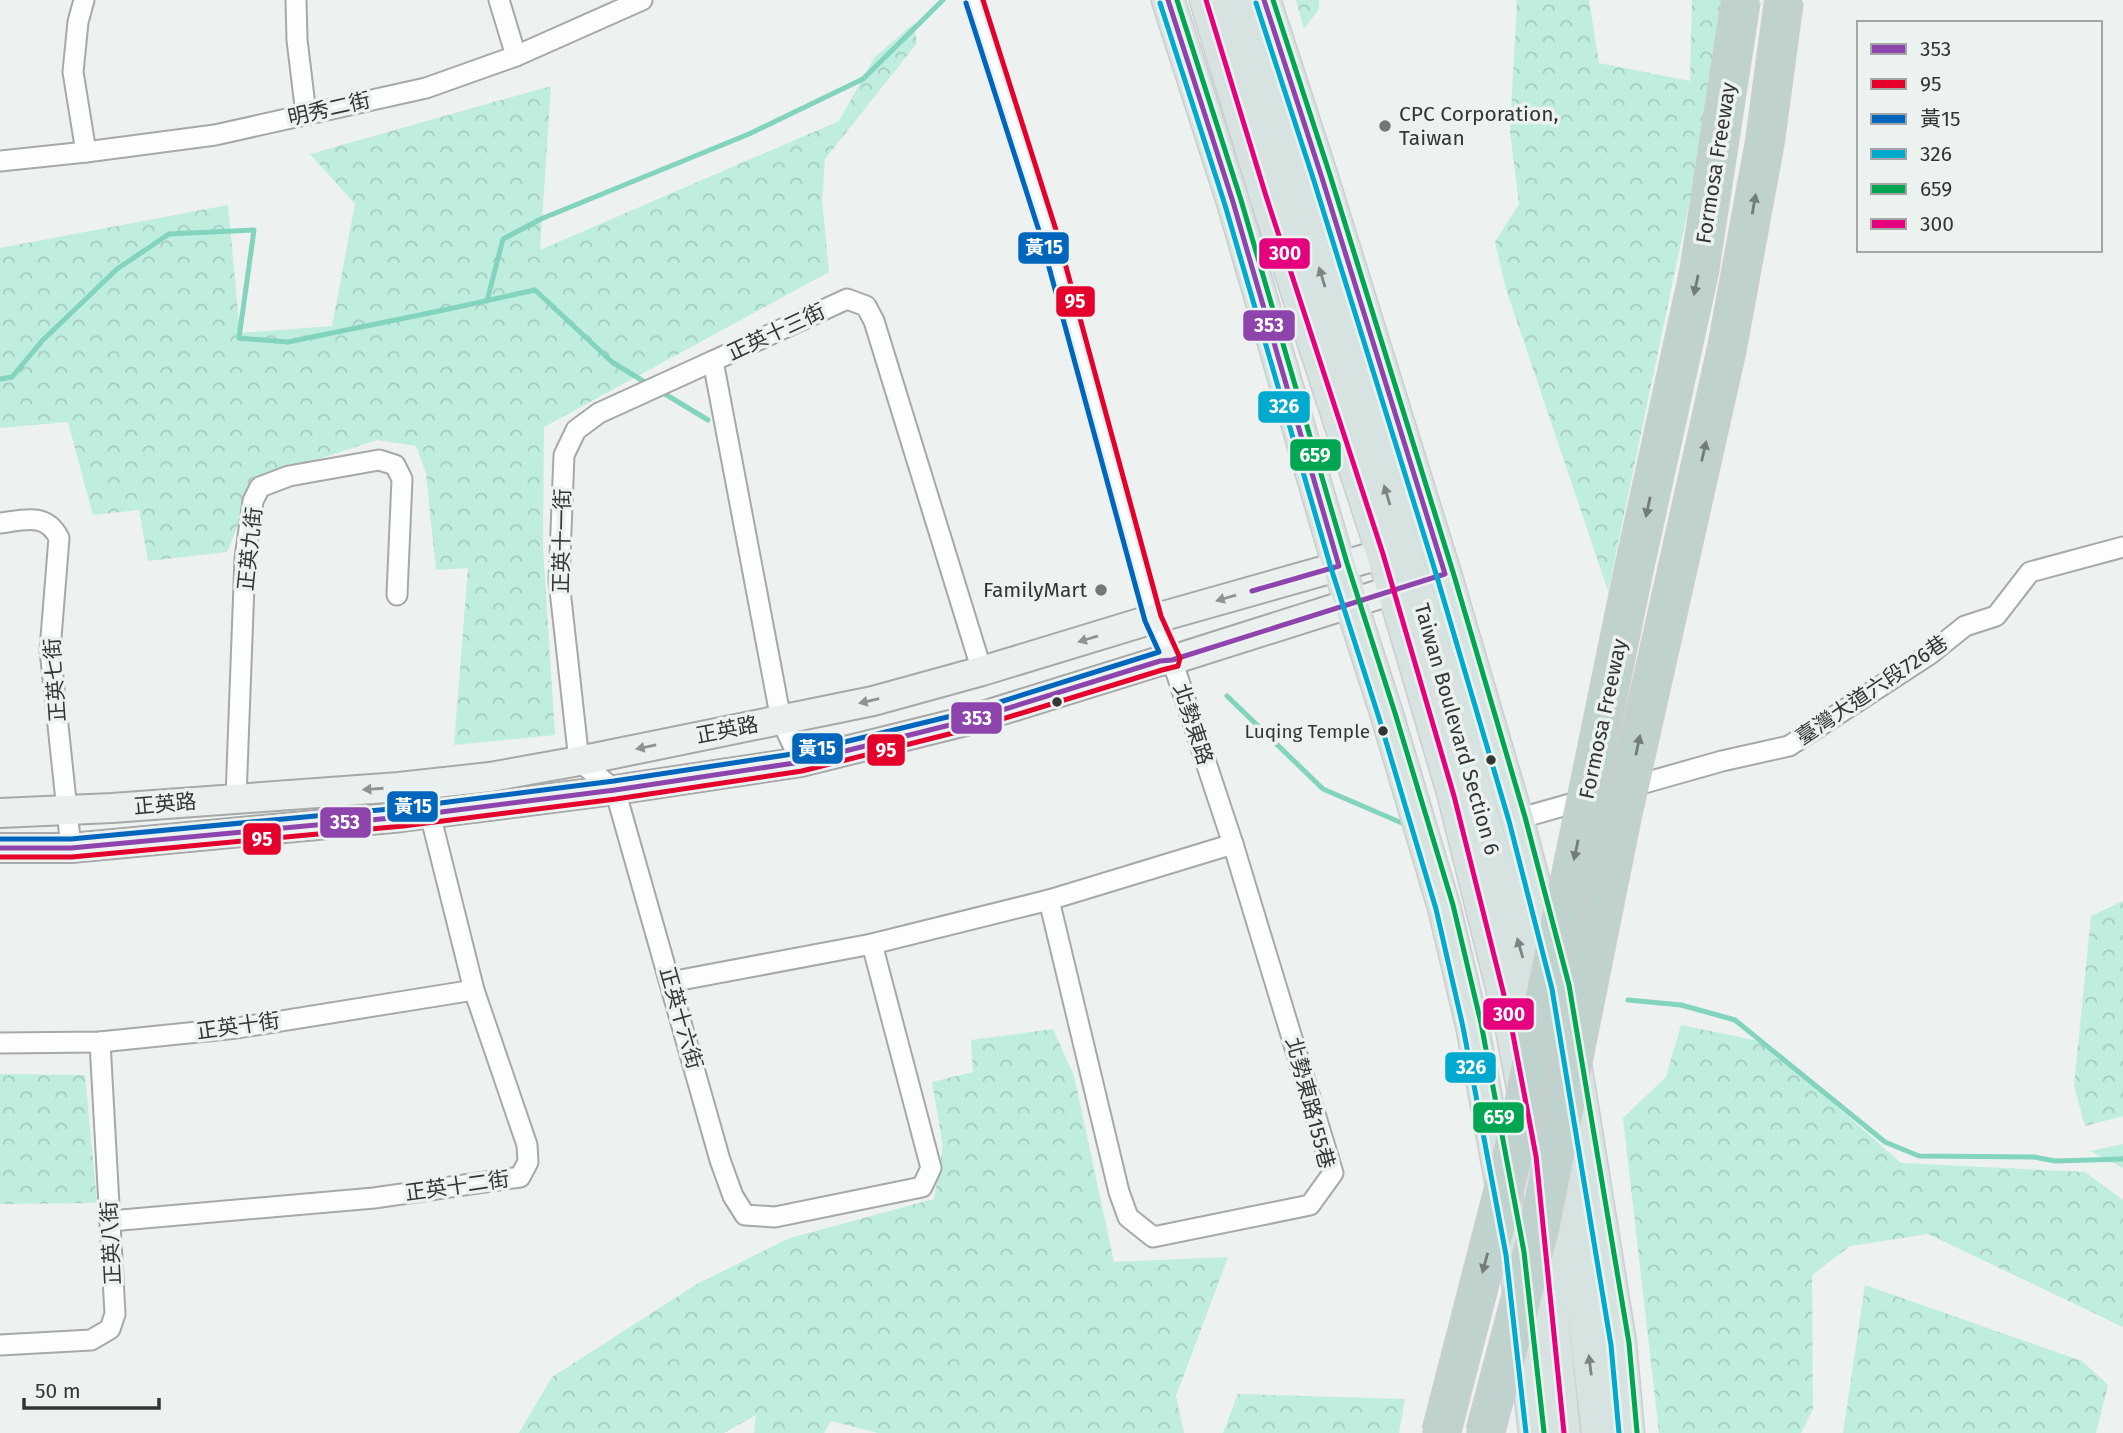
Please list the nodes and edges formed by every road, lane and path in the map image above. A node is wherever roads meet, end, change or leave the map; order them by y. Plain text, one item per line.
1 (85, 0) edge
2 (296, 0) edge
3 (499, 0) edge
4 (642, 0) edge
5 (974, 0) edge
6 (1168, 0) edge
7 (1206, 0) edge
8 (1237, 0) edge
9 (1264, 0) edge
10 (1741, 0) edge
11 (1784, 0) edge
12 (516, 56) junction
13 (306, 114) junction
14 (86, 152) junction
15 (0, 161) edge
16 (713, 361) junction
17 (0, 523) edge
18 (1434, 540) junction
19 (2123, 547) edge
20 (1393, 551) junction
21 (1339, 566) junction
22 (1445, 574) junction
23 (1404, 587) junction
24 (397, 595) dead end
25 (1351, 603) junction
26 (1153, 619) junction
27 (1172, 660) junction
28 (982, 671) junction
29 (781, 720) junction
30 (579, 761) junction
31 (801, 762) junction
32 (427, 784) junction
33 (615, 790) junction
34 (236, 798) junction
35 (67, 809) junction
36 (0, 813) edge
37 (430, 814) junction
38 (1517, 819) junction
39 (1233, 844) junction
40 (0, 848) edge
41 (71, 848) junction
42 (1049, 900) junction
43 (873, 944) junction
44 (670, 982) junction
45 (474, 990) junction
46 (100, 1042) junction
47 (0, 1043) edge
48 (110, 1220) junction
49 (0, 1345) edge
50 (1441, 1433) edge
51 (1485, 1433) edge
52 (1535, 1433) edge
53 (1564, 1433) edge
54 (1598, 1433) edge
55 (1628, 1433) edge

1 - 14 street
2 - 13 street
3 - 12 street
4 - 12 street, 明秀二街
5 - 26 street, 北勢東路
6 - 21 main road
7 - 20 main road, Taiwan Boulevard Section 6
20 -> 8 main road, Taiwan Boulevard Section 6
9 - 18 main road, Taiwan Boulevard Section 6
10 -> 50 highway, Formosa Freeway, bridge
51 -> 11 highway, Formosa Freeway, bridge
12 - 13 street, 明秀二街
13 - 14 street, 明秀二街
14 - 15 street, 明秀二街
16 - 28 street, 正英十三街
16 - 29 street, 正英十三街
16 - 30 street, 正英十一街
17 - 35 street, 正英七街
18 - 20 street, 正英路
18 - 22 main road, Taiwan Boulevard Section 6
19 - 38 street, 臺灣大道六段726巷
20 - 21 street, 正英路
20 - 23 main road, Taiwan Boulevard Section 6
21 - 25 main road
21 -> 26 street, 正英路
22 - 23 street, 正英路
22 - 38 main road, Taiwan Boulevard Section 6
23 - 25 street, 正英路
23 - 53 main road, Taiwan Boulevard Section 6
54 -> 23 main road, Taiwan Boulevard Section 6
24 - 34 street, 正英九街
25 - 27 street, 正英路
25 - 52 main road
26 - 27 street, 北勢東路
26 -> 28 street, 正英路
27 - 31 street, 正英路
27 - 39 street, 北勢東路
28 -> 29 street, 正英路
29 -> 30 street, 正英路
29 - 31 street, 正英十三街
30 - 32 street, 正英路
30 - 33 street
31 - 33 street, 正英路
32 -> 34 street, 正英路
32 - 37 street, 正英十二街
33 - 37 street, 正英路
33 - 44 street, 正英十六街
34 - 35 street, 正英路
35 - 36 street, 正英路
35 - 41 street, 正英七街
37 - 41 street, 正英路
37 - 45 street, 正英十二街
38 - 55 main road, Taiwan Boulevard Section 6
39 - 42 street
39 - 42 street, 北勢東路155巷
40 - 41 street, 正英路
42 - 43 street
43 - 44 street
43 - 44 street, 正英十六街
45 - 46 street, 正英十街
45 - 48 street, 正英十二街
46 - 47 street, 正英十街
46 - 48 street, 正英八街
48 - 49 street, 正英八街

